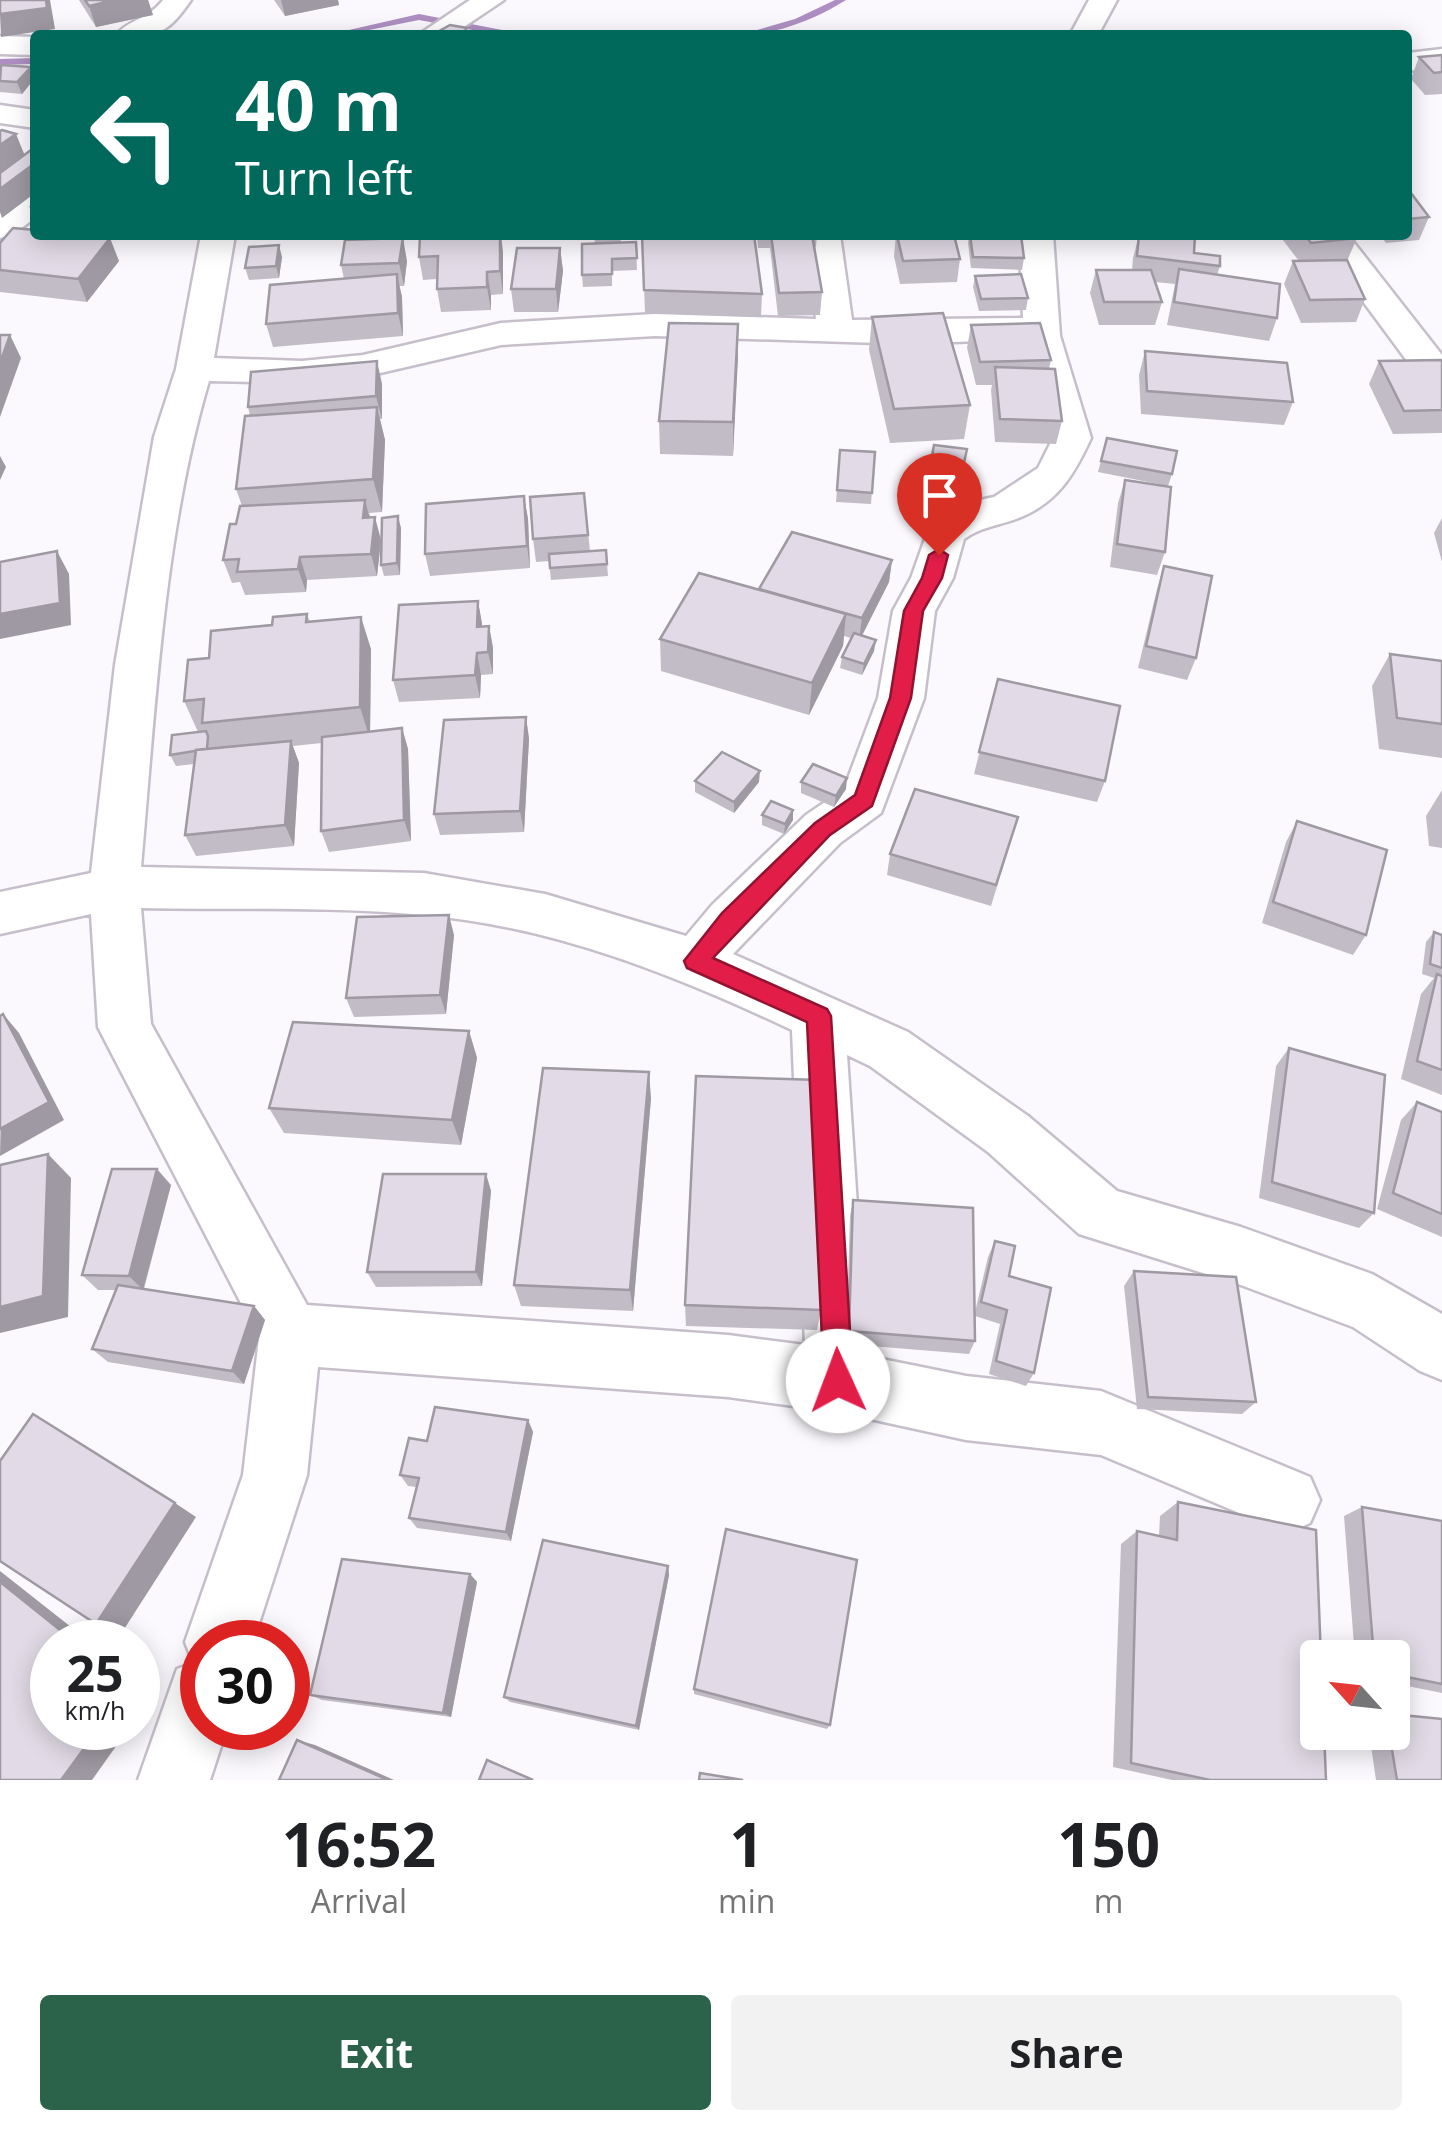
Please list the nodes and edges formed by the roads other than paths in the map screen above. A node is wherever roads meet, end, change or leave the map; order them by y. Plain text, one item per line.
1 (177, 0) edge
2 (490, 0) edge
3 (1103, 0) edge
4 (142, 30) edge
5 (440, 30) edge
6 (1087, 30) edge
7 (0, 46) edge
8 (30, 46) edge
9 (1442, 58) edge
10 (1412, 62) edge
11 (30, 206) edge
12 (0, 228) edge
13 (217, 240) edge
14 (824, 240) edge
15 (1036, 240) edge
16 (1334, 240) edge
17 (1041, 328) junction
18 (836, 332) junction
19 (1442, 369) edge
20 (194, 370) junction
21 (114, 887) junction
22 (0, 913) edge
23 (696, 961) junction
24 (818, 1016) junction
25 (290, 1334) junction
26 (1442, 1348) edge
27 (838, 1381) junction
28 (1287, 1500) dead end
29 (227, 1620) edge
30 (184, 1750) edge
31 (174, 1780) edge

1 - 4 street
2 - 5 street
3 - 6 street
7 - 8 street
9 - 10 street
11 - 12 street
13 - 20 street
14 - 18 street
15 - 17 street
16 - 19 street
17 - 18 street
17 - 23 street
18 - 20 street
20 - 21 street
21 - 22 street
21 - 23 street
21 - 25 street
23 - 24 street
24 - 26 street
24 - 27 street
25 - 27 street
25 - 29 street
27 - 28 street
30 - 31 street

